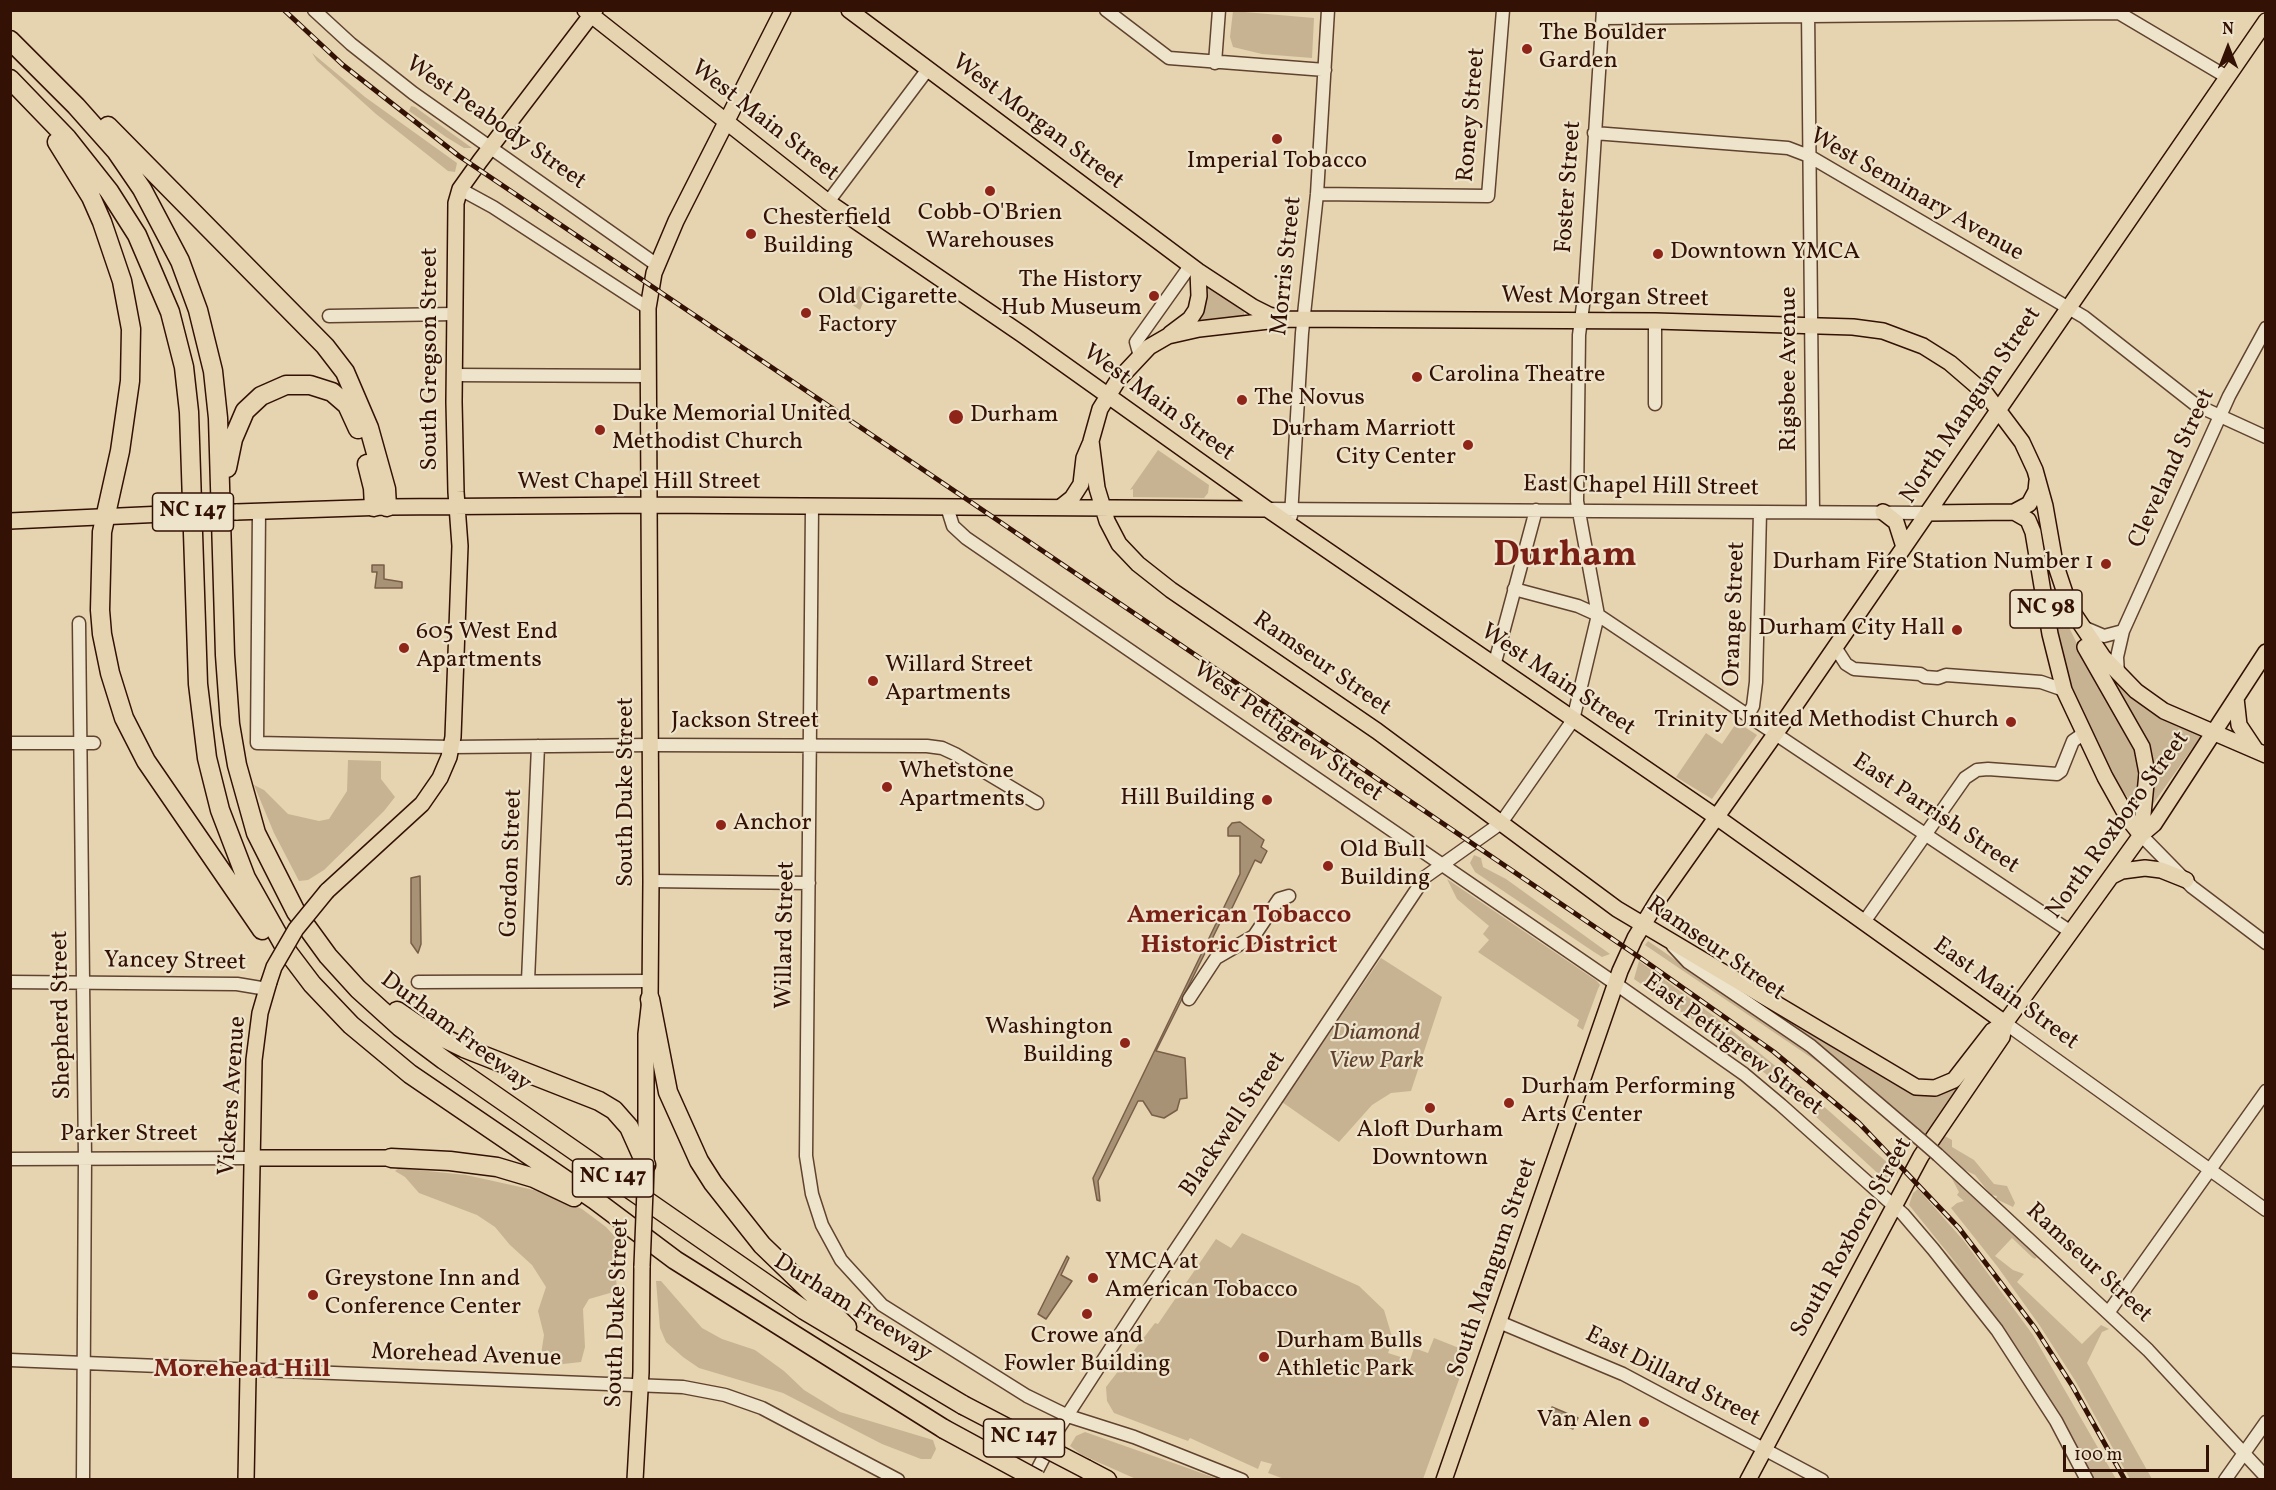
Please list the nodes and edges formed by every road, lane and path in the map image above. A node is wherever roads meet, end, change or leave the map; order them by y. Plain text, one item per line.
1 (314, 10) edge
2 (783, 10) edge
3 (849, 10) edge
4 (1106, 10) edge
5 (1219, 10) edge
6 (1328, 10) edge
7 (1503, 10) edge
8 (591, 12) edge
9 (1808, 13) edge
10 (1603, 14) edge
11 (2265, 21) edge
12 (10, 40) edge
13 (1215, 63) junction
14 (928, 69) junction
15 (1325, 70) junction
16 (2227, 77) junction
17 (10, 79) edge
18 (31, 100) junction
19 (76, 106) junction
20 (727, 122) junction
21 (1594, 133) junction
22 (492, 147) junction
23 (1809, 156) junction
24 (460, 189) junction
25 (1317, 194) junction
26 (828, 202) junction
27 (657, 265) junction
28 (1194, 269) junction
29 (2067, 307) junction
30 (648, 308) junction
31 (454, 314) junction
32 (329, 316) dead end
33 (1286, 319) junction
34 (1303, 319) junction
35 (1581, 321) junction
36 (1655, 321) junction
37 (1812, 325) junction
38 (2265, 328) edge
39 (1168, 336) junction
40 (1140, 356) junction
41 (454, 375) junction
42 (648, 376) junction
43 (1108, 396) junction
44 (1655, 404) dead end
45 (1999, 409) junction
46 (2220, 417) junction
47 (2265, 437) edge
48 (1091, 441) junction
49 (2037, 478) junction
50 (220, 486) junction
51 (650, 505) junction
52 (458, 506) junction
53 (1062, 506) junction
54 (380, 507) junction
55 (812, 507) junction
56 (947, 507) junction
57 (1103, 508) junction
58 (1267, 509) junction
59 (1292, 509) junction
60 (1536, 510) junction
61 (259, 511) junction
62 (1578, 511) junction
63 (1760, 512) junction
64 (1813, 512) junction
65 (1883, 512) junction
66 (2014, 512) junction
67 (1928, 513) junction
68 (105, 517) junction
69 (10, 521) edge
70 (1291, 526) junction
71 (1905, 547) junction
72 (1514, 589) junction
73 (2070, 608) junction
74 (1599, 615) junction
75 (79, 623) dead end
76 (2082, 626) junction
77 (2123, 631) junction
78 (1835, 647) junction
79 (2265, 652) edge
80 (1494, 666) junction
81 (2118, 674) junction
82 (2064, 690) junction
83 (2236, 698) junction
84 (1748, 715) junction
85 (1573, 720) junction
86 (1776, 733) junction
87 (2083, 734) junction
88 (2213, 734) junction
89 (10, 743) edge
90 (87, 743) junction
91 (810, 744) junction
92 (651, 745) junction
93 (538, 746) junction
94 (452, 747) junction
95 (2261, 753) edge
96 (2117, 798) junction
97 (1037, 803) dead end
98 (2144, 810) junction
99 (2162, 811) junction
100 (1717, 818) junction
101 (1501, 823) junction
102 (1925, 834) junction
103 (2141, 835) junction
104 (1441, 864) junction
105 (2112, 876) junction
106 (651, 880) junction
107 (2186, 880) junction
108 (809, 883) junction
109 (1289, 896) dead end
110 (1864, 922) junction
111 (1642, 925) junction
112 (2071, 932) junction
113 (1667, 941) junction
114 (2265, 943) edge
115 (287, 951) junction
116 (340, 971) junction
117 (10, 981) edge
118 (528, 981) junction
119 (84, 982) junction
120 (418, 982) dead end
121 (1616, 984) junction
122 (268, 985) junction
123 (651, 990) junction
124 (1189, 999) dead end
125 (2005, 1023) junction
126 (2265, 1091) edge
127 (252, 1158) junction
128 (391, 1158) joint
129 (10, 1159) edge
130 (85, 1159) junction
131 (646, 1165) junction
132 (2210, 1170) junction
133 (1894, 1206) junction
134 (2265, 1210) edge
135 (675, 1260) junction
136 (2108, 1313) junction
137 (1499, 1322) junction
138 (10, 1360) edge
139 (83, 1363) junction
140 (898, 1367) junction
141 (248, 1370) junction
142 (640, 1385) junction
143 (1068, 1416) junction
144 (2265, 1422) edge
145 (1764, 1448) junction
146 (2243, 1452) junction
147 (2265, 1478) edge
148 (83, 1479) edge
149 (246, 1479) edge
150 (635, 1479) edge
151 (898, 1479) edge
152 (1032, 1479) edge
153 (1038, 1479) edge
154 (1107, 1479) edge
155 (1242, 1479) edge
156 (1444, 1479) edge
157 (1748, 1479) edge
158 (1822, 1479) edge
159 (2087, 1479) edge
160 (2225, 1479) edge

1 - 22 street, West Peabody Street
2 - 20 main road, South Duke Street
3 - 14 main road, West Morgan Street
4 - 13 street
5 - 13 street
6 - 15 street, Morris Street
7 - 25 street, Roney Street
8 - 20 main road, West Main Street
8 - 22 main road, South Gregson Street
9 - 10 street
9 - 16 street
9 - 23 street, Rigsbee Avenue
10 - 21 street, Foster Street
11 - 16 main road, North Mangum Street
12 - 19 highway, Durham Freeway / NC 147
13 - 15 street
14 - 26 street
14 - 28 main road, West Morgan Street
15 - 25 street, Morris Street
16 - 29 main road, North Mangum Street
17 - 18 highway, NC 147
18 - 68 highway
18 - 115 highway, NC 147
19 - 50 highway, Durham Freeway / NC 147
19 - 54 highway
20 - 26 main road, West Main Street
20 - 27 main road, South Duke Street
21 - 23 street, West Seminary Avenue
21 - 35 street, Foster Street
22 - 24 main road, South Gregson Street
22 - 27 street, West Peabody Street
23 - 29 street, West Seminary Avenue
23 - 37 street, Rigsbee Avenue
24 - 30 street
24 - 31 main road, South Gregson Street
25 - 34 street, Morris Street
26 - 43 main road, West Main Street
27 - 30 main road, South Duke Street
28 - 33 main road, West Morgan Street
28 - 39 main road
28 - 40 street
29 - 45 main road, North Mangum Street
29 - 46 street, West Seminary Avenue
30 - 42 main road, South Duke Street
31 - 32 street
31 - 41 main road, South Gregson Street
33 - 34 main road, West Morgan Street
33 - 39 main road
34 - 35 main road, West Morgan Street
34 - 59 street, Morris Street
35 - 36 main road, West Morgan Street
35 - 62 street, Foster Street
36 - 37 main road, West Morgan Street
36 - 44 street
37 - 45 main road, West Morgan Street
37 - 64 street, Rigsbee Avenue
38 - 46 street, Cleveland Street
39 - 40 main road
40 - 43 main road
41 - 42 street
41 - 52 main road, South Gregson Street
42 - 51 main road, South Duke Street
43 - 48 main road
43 - 58 main road, West Main Street
45 - 49 main road, West Morgan Street
45 - 67 main road, North Mangum Street
46 - 47 street, West Seminary Avenue
46 - 77 street, Cleveland Street
48 - 53 main road
48 - 57 main road, Ramseur Street
49 - 66 main road
49 - 73 main road, West Morgan Street
50 - 54 highway
50 - 116 highway, Durham Freeway / NC 147
51 - 52 main road, West Chapel Hill Street
51 - 55 main road, West Chapel Hill Street
51 - 92 main road, South Duke Street
52 - 54 main road, West Chapel Hill Street
52 - 94 main road, South Gregson Street
53 - 56 main road, West Chapel Hill Street
53 - 57 main road, West Chapel Hill Street
54 - 61 main road, West Chapel Hill Street
55 - 56 main road, West Chapel Hill Street
55 - 91 street, Willard Street
56 - 104 street, West Pettigrew Street
57 - 58 main road, West Chapel Hill Street
57 - 101 main road, Ramseur Street
58 - 59 street, East Chapel Hill Street
58 - 70 main road, West Main Street
59 - 60 street, East Chapel Hill Street
59 - 70 street, Morris Street
60 - 62 street, East Chapel Hill Street
60 - 72 street
61 - 68 main road, West Chapel Hill Street, bridge
61 - 94 street, Jackson Street
62 - 63 street, East Chapel Hill Street
62 - 74 street, Foster Street
63 - 64 street, East Chapel Hill Street
63 - 84 street, Orange Street
64 - 65 street, East Chapel Hill Street
65 - 67 street, East Chapel Hill Street
65 - 71 main road
66 - 67 main road, East Chapel Hill Street
66 - 82 main road, NC 98
67 - 71 main road, North Mangum Street
68 - 69 main road, West Chapel Hill Street
68 - 115 highway
70 - 80 main road, West Main Street
71 - 78 main road, North Mangum Street
72 - 74 street, East Parrish Street
72 - 80 street
73 - 76 main road
73 - 98 main road
74 - 84 street, East Parrish Street
74 - 85 street
75 - 90 street, Shepherd Street
76 - 77 street
76 - 81 main road
77 - 81 street, Cleveland Street
78 - 82 street
78 - 86 main road, North Mangum Street
79 - 83 main road, North Roxboro Street
80 - 85 main road, West Main Street
81 - 88 main road
82 - 87 main road, NC 98
83 - 88 main road, North Roxboro Street
83 - 95 main road
84 - 86 street, East Parrish Street
85 - 100 main road, West Main Street
85 - 101 street
86 - 100 main road, North Mangum Street
86 - 102 street, East Parrish Street
87 - 96 main road, NC 98
87 - 102 street
88 - 95 main road
88 - 99 main road, North Roxboro Street
89 - 90 street
90 - 119 street, Shepherd Street
91 - 92 street, Jackson Street
91 - 97 street, Jackson Street
91 - 108 street, Willard Street
92 - 93 street, Jackson Street
92 - 106 main road, South Duke Street
93 - 94 street, Jackson Street
93 - 118 street, Gordon Street
94 - 122 main road, Vickers Avenue, bridge
96 - 98 main road
96 - 103 main road, NC 98
98 - 99 main road
98 - 103 main road
99 - 103 main road, North Roxboro Street
100 - 110 main road, East Main Street
100 - 111 main road, South Mangum Street
101 - 104 street, Blackwell Street
101 - 111 main road, Ramseur Street
102 - 110 street
102 - 112 street, East Parrish Street
103 - 105 main road, North Roxboro Street
103 - 107 street
104 - 121 street, West Pettigrew Street
104 - 143 street, Blackwell Street
105 - 107 main road
105 - 112 main road, North Roxboro Street
106 - 108 street
106 - 123 main road, South Duke Street
107 - 114 street
108 - 143 street, Willard Street
109 - 124 street
110 - 125 main road, East Main Street
111 - 113 main road, Ramseur Street
111 - 121 main road, South Mangum Street
112 - 125 main road, North Roxboro Street
113 - 125 main road
113 - 136 street, Ramseur Street, bridge
115 - 135 highway, NC 147
116 - 131 highway
116 - 140 highway, Durham Freeway / NC 147
117 - 119 street, Yancey Street
118 - 120 street
118 - 123 street
119 - 122 street, Yancey Street
119 - 130 street, Shepherd Street
121 - 133 street, East Pettigrew Street
121 - 137 main road, South Mangum Street
122 - 127 main road, Vickers Avenue
123 - 131 main road, South Duke Street
123 - 140 highway
125 - 132 street, East Main Street
125 - 133 main road, South Roxboro Street
126 - 132 street
127 - 128 main road, Parker Street
127 - 130 street, Parker Street
127 - 141 main road, Vickers Avenue
128 - 135 highway
129 - 130 street, Parker Street
130 - 139 street, Shepherd Street
131 - 142 main road, South Duke Street, bridge
132 - 134 street, East Main Street
132 - 136 street
133 - 145 main road, South Roxboro Street
133 - 159 street, East Pettigrew Street
135 - 153 highway, NC 147, bridge
136 - 146 street, Ramseur Street
137 - 145 street, East Dillard Street
137 - 156 main road, South Mangum Street
138 - 139 street, Morehead Avenue
139 - 141 street, Morehead Avenue
139 - 148 street, Shepherd Street
140 - 154 highway, Durham Freeway / NC 147, bridge
141 - 142 street, Morehead Avenue
141 - 149 main road, Vickers Avenue
142 - 150 main road, South Duke Street
142 - 151 street, Morehead Avenue
143 - 152 street, Blackwell Street
143 - 155 street, Willard Street
144 - 146 street
145 - 157 main road, South Roxboro Street
145 - 158 street, East Dillard Street
146 - 147 street, Ramseur Street
146 - 160 street

